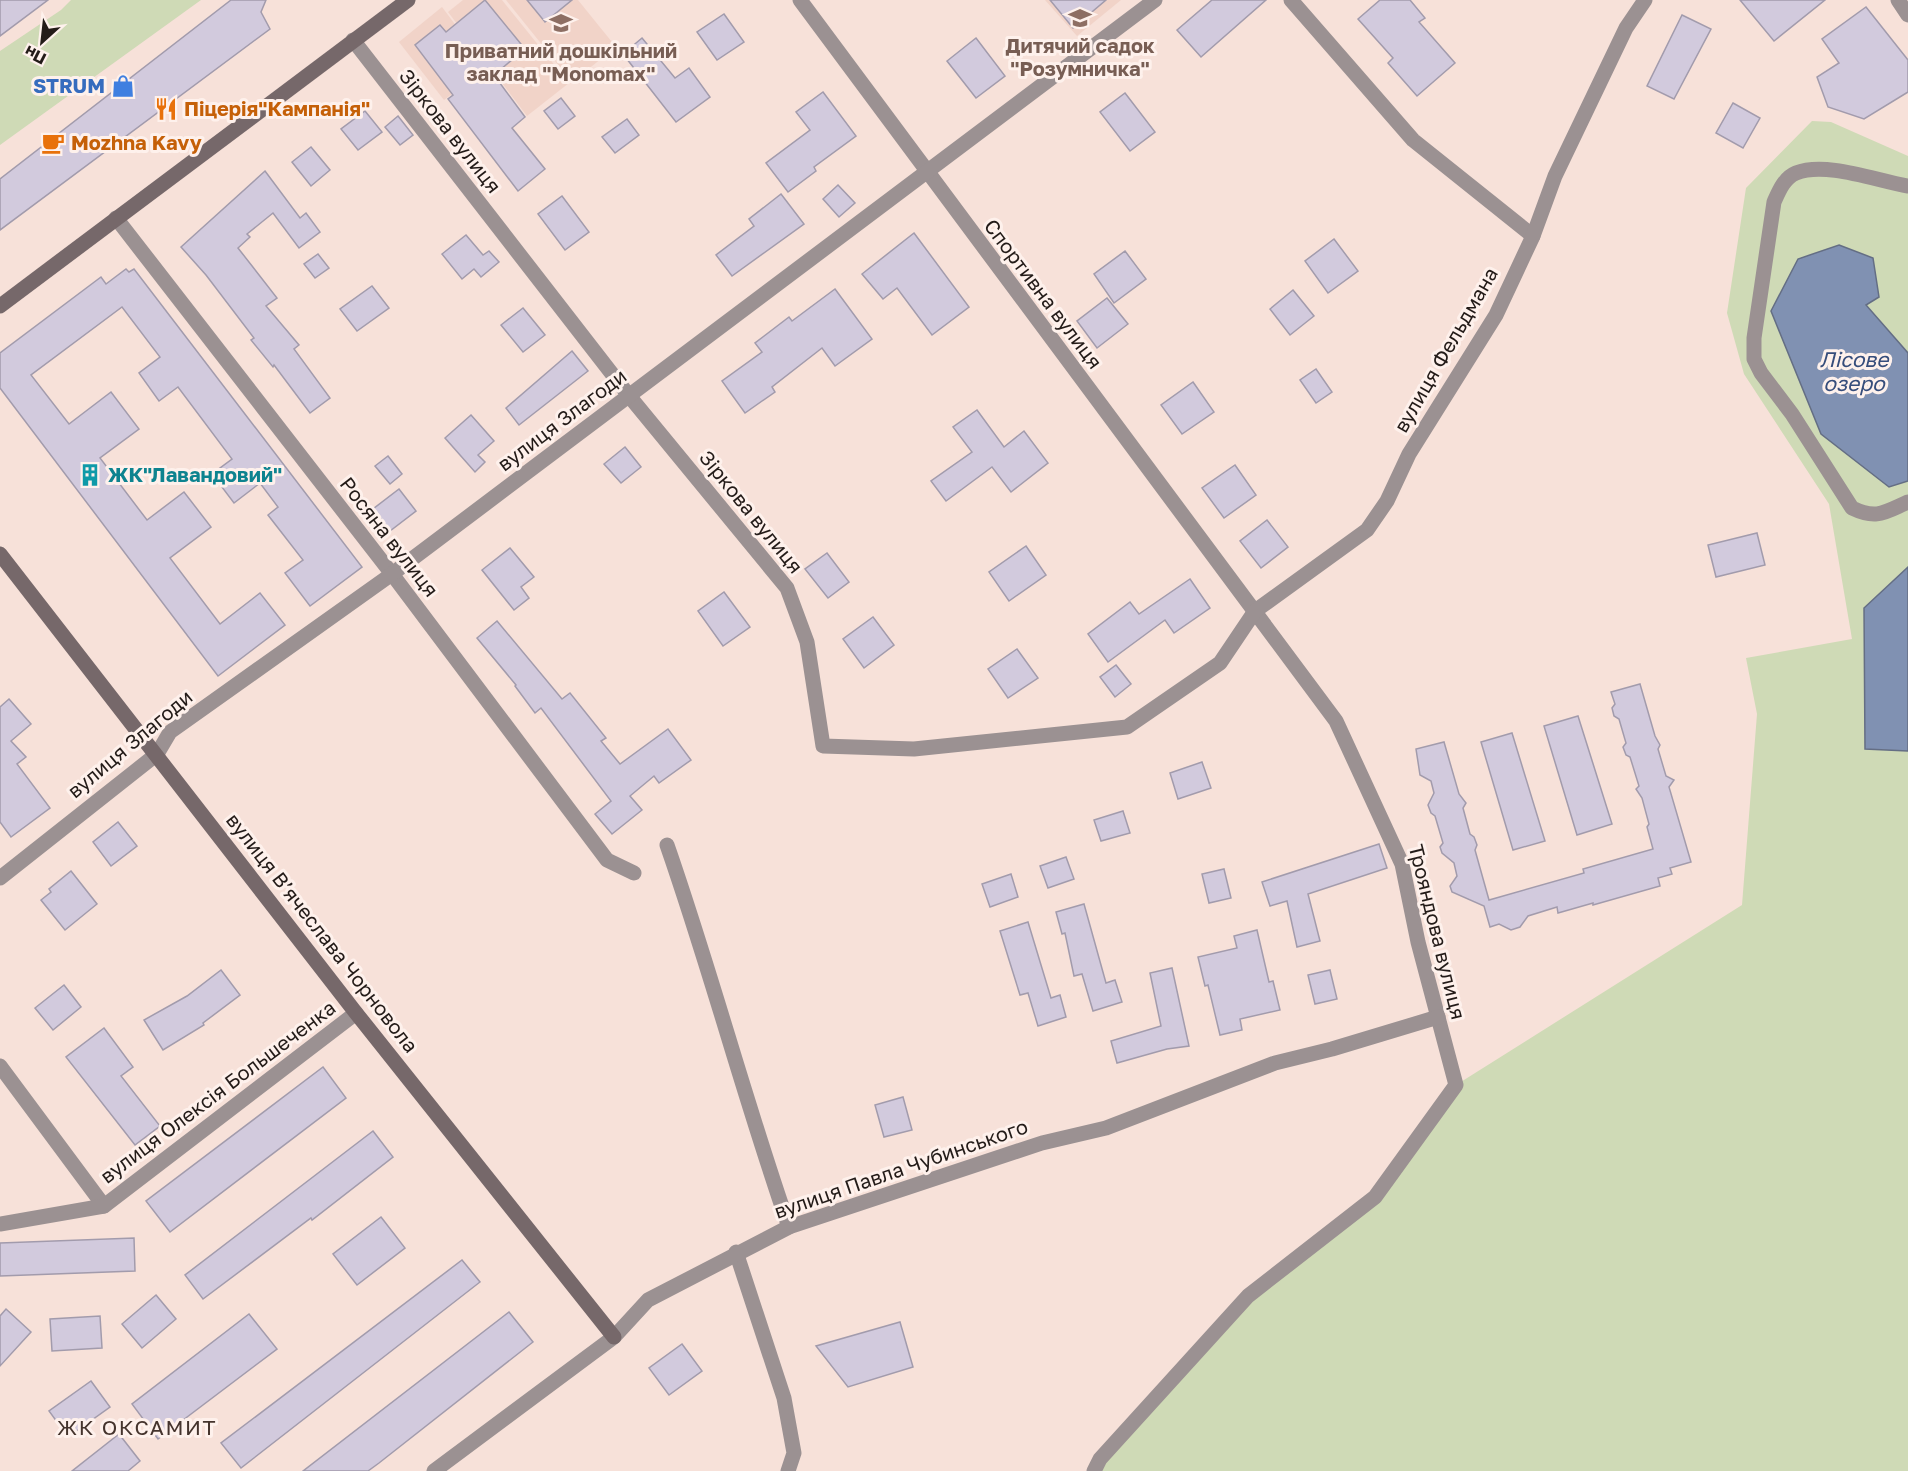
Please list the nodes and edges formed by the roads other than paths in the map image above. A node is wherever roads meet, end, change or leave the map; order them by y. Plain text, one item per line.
1 (408, 0) edge
2 (800, 0) edge
3 (1155, 0) edge
4 (1291, 0) edge
5 (1646, 0) edge
6 (1898, 0) edge
7 (1908, 15) edge
8 (353, 40) junction
9 (925, 171) junction
10 (1908, 186) edge
11 (116, 218) junction
12 (1533, 236) junction
13 (0, 306) edge
14 (630, 397) junction
15 (1908, 502) edge
16 (0, 554) edge
17 (392, 574) junction
18 (1255, 611) junction
19 (157, 754) junction
20 (667, 845) dead end
21 (634, 873) dead end
22 (0, 878) edge
23 (356, 1013) junction
24 (1438, 1017) junction
25 (0, 1066) edge
26 (104, 1206) junction
27 (0, 1224) edge
28 (789, 1227) junction
29 (736, 1252) junction
30 (614, 1337) junction
31 (434, 1471) edge
32 (788, 1471) edge
33 (1094, 1471) edge

1 - 8 street
2 - 9 street, Спортивна вулиця
3 - 9 street, вулиця Злагоди
4 - 12 street
5 - 12 street, вулиця Фельдмана
6 - 7 street
8 - 11 street
8 - 14 street, Зіркова вулиця
9 - 14 street, вулиця Злагоди
9 - 18 street, Спортивна вулиця
10 - 15 street
11 - 13 street
11 - 17 street, Росяна вулиця
12 - 18 street, вулиця Фельдмана
14 - 17 street, вулиця Злагоди
14 - 18 street, Зіркова вулиця
16 - 19 street, вулиця Вʼячеслава Чорновола
17 - 19 street, вулиця Злагоди
17 - 21 street, Росяна вулиця
18 - 24 street, Трояндова вулиця
19 - 22 street, вулиця Злагоди
19 - 23 street, вулиця Вʼячеслава Чорновола
20 - 28 street
23 - 26 street, вулиця Олексія Большеченка
23 - 30 street, вулиця Вʼячеслава Чорновола
24 - 28 street, вулиця Павла Чубинського
24 - 33 street, Трояндова вулиця
25 - 26 street
26 - 27 street, вулиця Олексія Большеченка
28 - 29 street, вулиця Павла Чубинського
29 - 30 street, вулиця Павла Чубинського
29 - 32 street
30 - 31 street, вулиця Павла Чубинського

